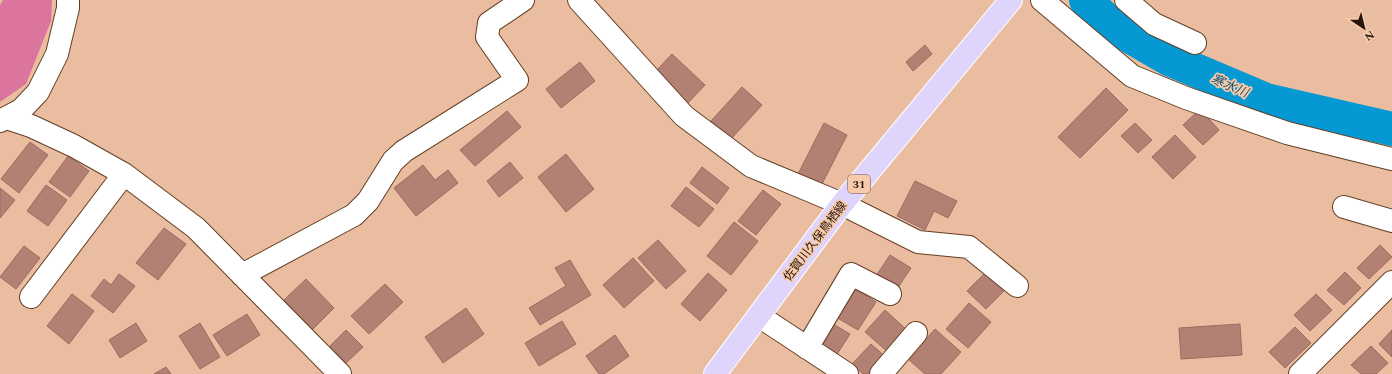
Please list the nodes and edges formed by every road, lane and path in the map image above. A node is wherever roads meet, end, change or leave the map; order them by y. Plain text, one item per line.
1 (68, 0) edge
2 (523, 0) edge
3 (579, 0) edge
4 (1011, 0) edge
5 (1042, 0) edge
6 (1126, 0) edge
7 (1195, 43) dead end
8 (4, 120) edge
9 (1392, 159) edge
10 (124, 174) junction
11 (842, 204) junction
12 (1344, 207) dead end
13 (1392, 221) edge
14 (242, 275) junction
15 (1392, 282) edge
16 (1018, 286) dead end
17 (890, 294) dead end
18 (31, 298) dead end
19 (759, 316) junction
20 (916, 333) dead end
21 (807, 348) junction
22 (340, 374) edge
23 (715, 374) edge
24 (847, 374) edge
25 (881, 374) edge
26 (1300, 374) edge

1 - 8 street
2 - 14 street
3 - 11 street
4 - 11 main road, 佐賀川久保鳥栖線 / 31
5 - 9 street
6 - 7 street
8 - 10 street
10 - 14 street
10 - 18 street
11 - 16 street
11 - 19 main road, 佐賀川久保鳥栖線 / 31
12 - 13 street
14 - 22 street
15 - 26 street
17 - 21 street
19 - 21 street
19 - 23 main road, 佐賀川久保鳥栖線 / 31
20 - 25 street
21 - 24 street

